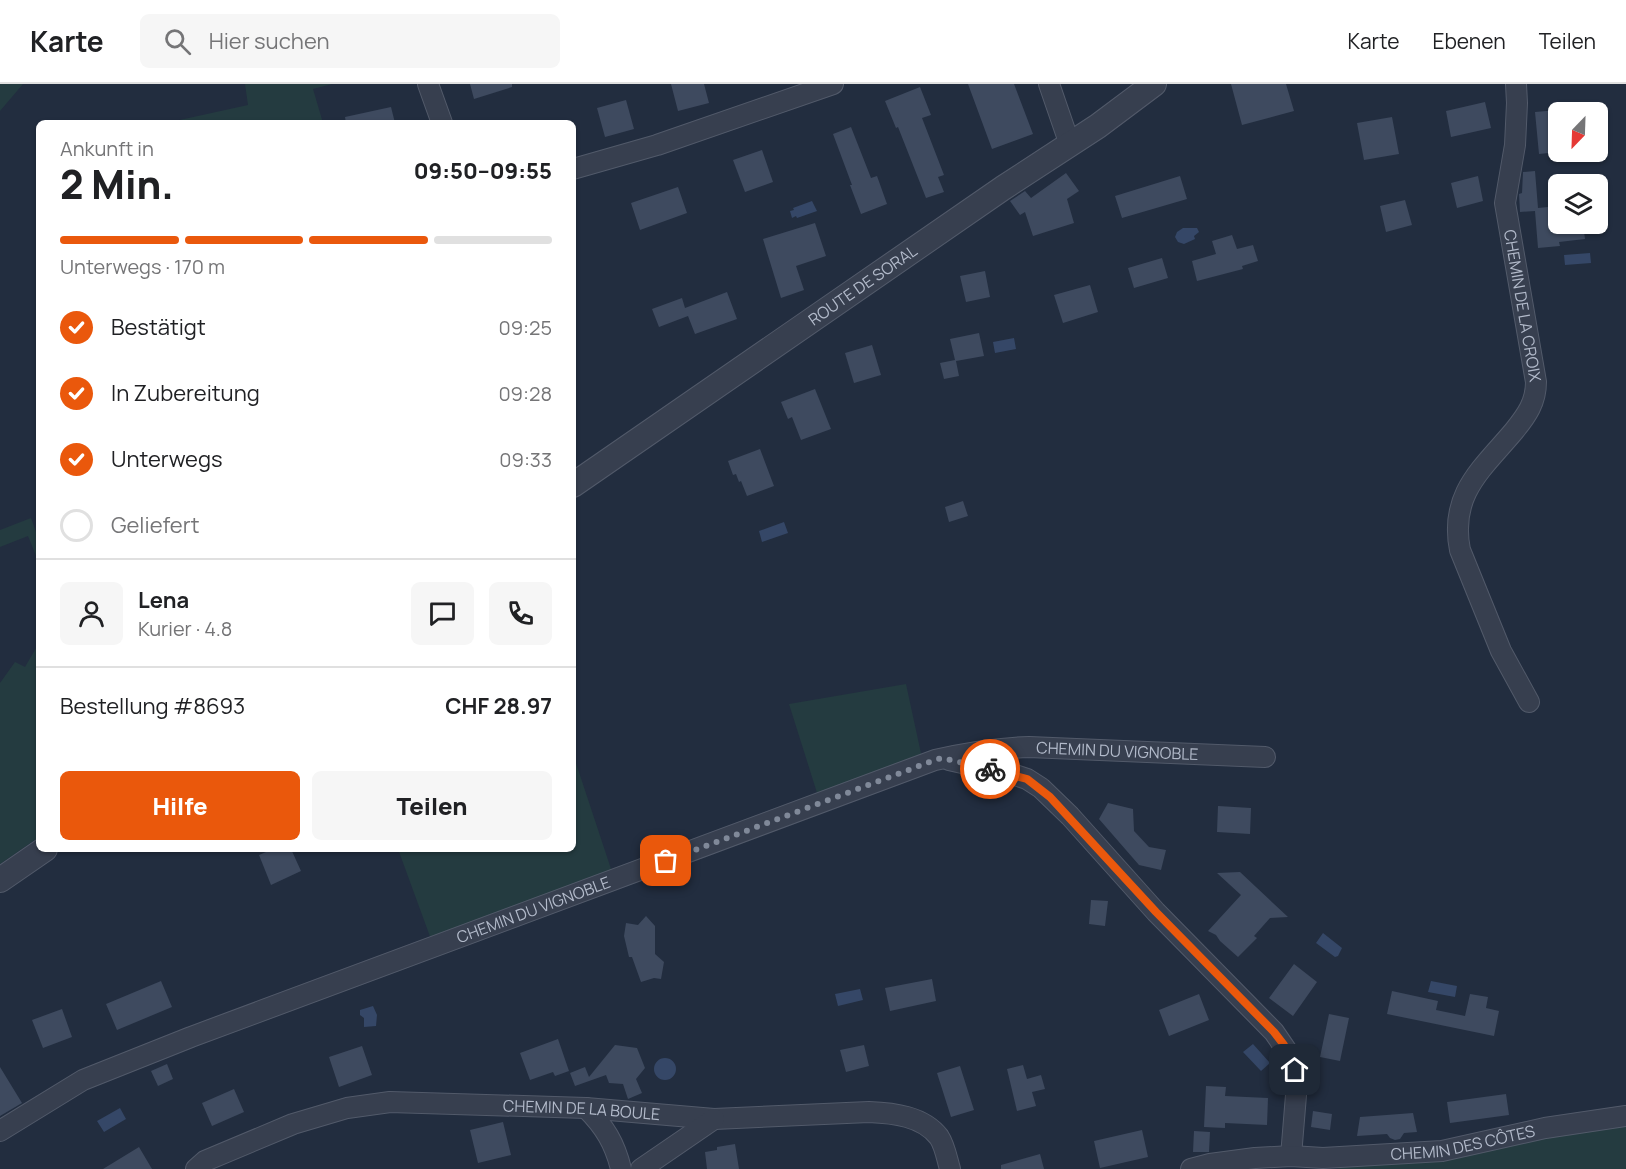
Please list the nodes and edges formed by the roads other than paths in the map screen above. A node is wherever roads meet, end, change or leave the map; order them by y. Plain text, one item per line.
1 (428, 84) edge
2 (833, 84) edge
3 (1048, 84) edge
4 (1155, 84) edge
5 (1516, 84) edge
6 (441, 120) edge
7 (1070, 145) junction
8 (576, 168) edge
9 (576, 483) edge
10 (1529, 702) dead end
11 (942, 758) junction
12 (1265, 758) dead end
13 (41, 852) edge
14 (0, 880) edge
15 (586, 1108) junction
16 (1626, 1116) edge
17 (714, 1119) junction
18 (0, 1131) edge
19 (1291, 1156) junction
20 (1324, 1163) edge
21 (196, 1169) edge
22 (621, 1169) edge
23 (642, 1169) edge
24 (950, 1169) edge
25 (1191, 1169) edge

1 - 6 street
2 - 8 street
3 - 7 street
4 - 7 street, ROUTE DE SORAL
5 - 10 street, CHEMIN DE LA CROIX
7 - 9 street, ROUTE DE SORAL
11 - 12 street, CHEMIN DU VIGNOBLE
11 - 18 street, CHEMIN DU VIGNOBLE
11 - 19 street
13 - 14 street
15 - 17 street, CHEMIN DE LA BOULE
15 - 21 street, CHEMIN DE LA BOULE
15 - 22 street
16 - 20 street, CHEMIN DES CÔTES
17 - 23 street
17 - 24 street, CHEMIN DE LA BOULE
19 - 20 street, CHEMIN DES CÔTES
19 - 25 street, CHEMIN DES CÔTES

